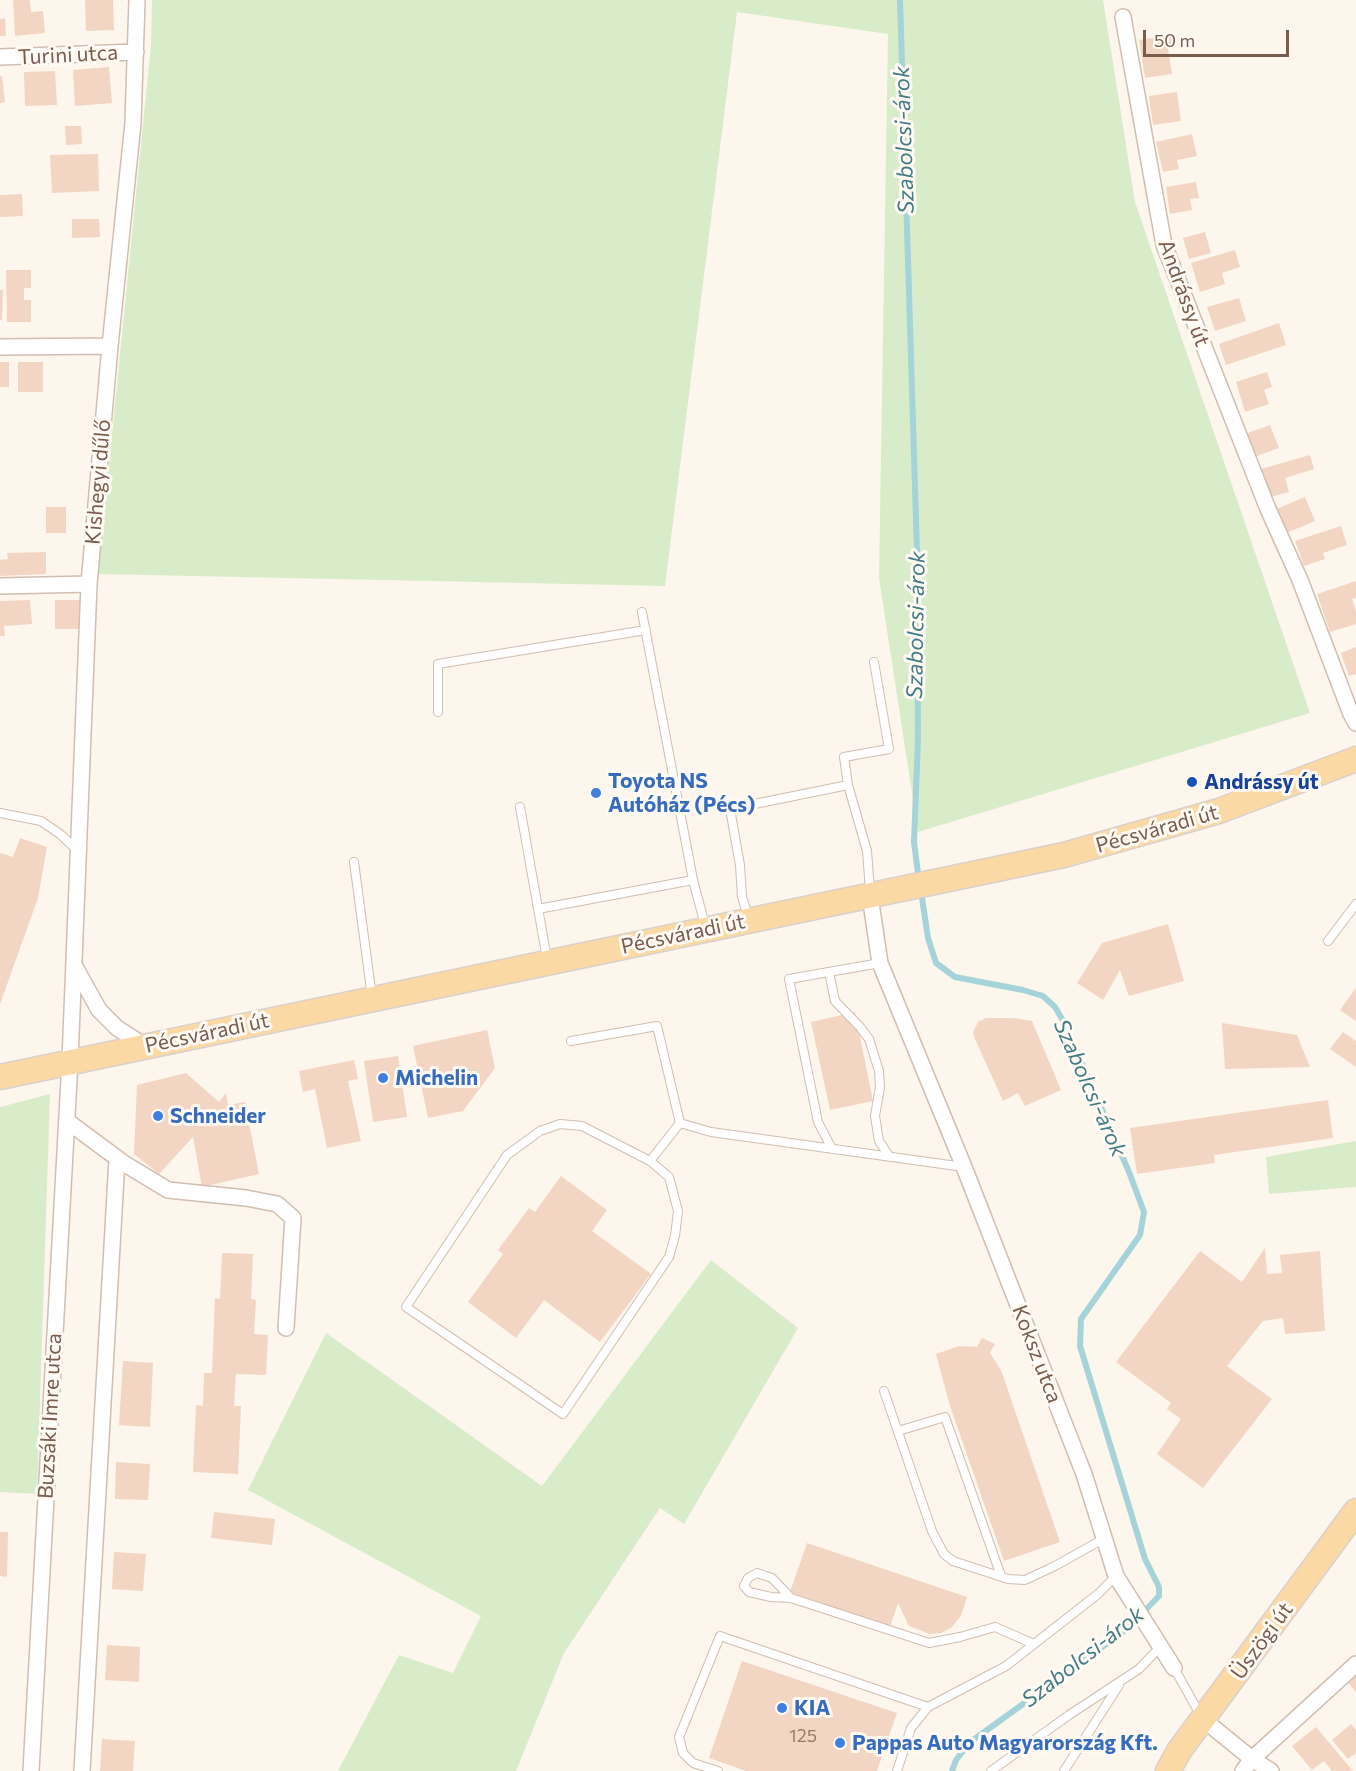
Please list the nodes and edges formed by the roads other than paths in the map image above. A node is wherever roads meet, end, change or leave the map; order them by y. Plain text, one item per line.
1 (137, 0) edge
2 (1123, 17) dead end
3 (136, 52) junction
4 (0, 57) edge
5 (110, 346) junction
6 (0, 347) edge
7 (89, 584) junction
8 (0, 586) edge
9 (642, 612) dead end
10 (646, 630) junction
11 (874, 662) dead end
12 (438, 712) dead end
13 (1356, 723) edge
14 (1356, 759) edge
15 (848, 785) junction
16 (520, 807) dead end
17 (0, 813) edge
18 (78, 851) junction
19 (354, 862) dead end
20 (693, 880) junction
21 (870, 896) junction
22 (1356, 904) edge
23 (538, 909) junction
24 (750, 920) junction
25 (705, 930) junction
26 (1328, 941) dead end
27 (548, 963) junction
28 (880, 963) junction
29 (74, 966) junction
30 (829, 972) junction
31 (372, 999) junction
32 (571, 1041) dead end
33 (145, 1046) junction
34 (70, 1061) junction
35 (0, 1077) edge
36 (67, 1121) junction
37 (680, 1123) junction
38 (832, 1149) junction
39 (889, 1156) junction
40 (117, 1159) junction
41 (650, 1161) junction
42 (964, 1167) junction
43 (286, 1328) dead end
44 (884, 1391) dead end
45 (898, 1431) junction
46 (1356, 1510) edge
47 (1105, 1539) junction
48 (1002, 1576) junction
49 (1116, 1576) junction
50 (791, 1598) junction
51 (1034, 1644) junction
52 (1161, 1646) junction
53 (1356, 1664) edge
54 (1174, 1668) joint
55 (1121, 1681) junction
56 (928, 1707) junction
57 (1203, 1720) junction
58 (1247, 1765) edge
59 (31, 1771) edge
60 (82, 1771) edge
61 (717, 1771) edge
62 (897, 1771) edge
63 (991, 1771) edge
64 (1064, 1771) edge
65 (1168, 1771) edge
66 (1271, 1771) edge

1 - 3 street, Kishegyi dűlő
2 - 13 street, Andrássy út
3 - 4 street, Turini utca
3 - 5 street, Kishegyi dűlő
5 - 6 street
5 - 7 street, Kishegyi dűlő
7 - 8 street
7 - 18 street, Kishegyi dűlő
9 - 10 lane
10 - 12 lane
10 - 20 lane
11 - 15 lane
14 - 21 main road, Pécsváradi út
15 - 21 lane
15 - 24 lane
16 - 23 lane
17 - 18 lane
18 - 29 street, Kishegyi dűlő
19 - 31 lane
20 - 23 lane
20 - 25 lane
21 - 24 main road, Pécsváradi út
21 - 28 street, Koksz utca
22 - 26 lane
23 - 27 lane
24 - 25 main road, Pécsváradi út
25 - 27 main road, Pécsváradi út
27 - 31 main road, Pécsváradi út
28 - 30 lane
28 - 42 street, Koksz utca
29 - 33 street
29 - 34 street, Kishegyi dűlő
30 - 38 lane
30 - 39 lane
31 - 33 main road, Pécsváradi út
32 - 37 lane
33 - 34 main road, Pécsváradi út
34 - 35 main road, Pécsváradi út
34 - 36 street, Buzsáki Imre utca
36 - 40 street
36 - 59 street, Buzsáki Imre utca
37 - 38 lane
37 - 41 lane
38 - 39 lane
39 - 42 lane
40 - 43 street
40 - 60 street
41 - 41 lane
42 - 47 street, Koksz utca
44 - 45 lane
45 - 48 lane
45 - 48 lane
46 - 57 main road, Üszögi út
47 - 48 lane
47 - 49 street, Koksz utca
49 - 51 lane
49 - 52 street, Koksz utca
50 - 50 lane
50 - 51 lane
51 - 56 lane
52 - 54 street, Koksz utca
52 - 55 lane
53 - 58 street
54 - 57 lane, Koksz utca
55 - 63 lane
55 - 64 lane
56 - 61 lane
56 - 62 lane
57 - 58 street, Koksz utca
57 - 65 main road, Üszögi út
58 - 66 street, Koksz utca

